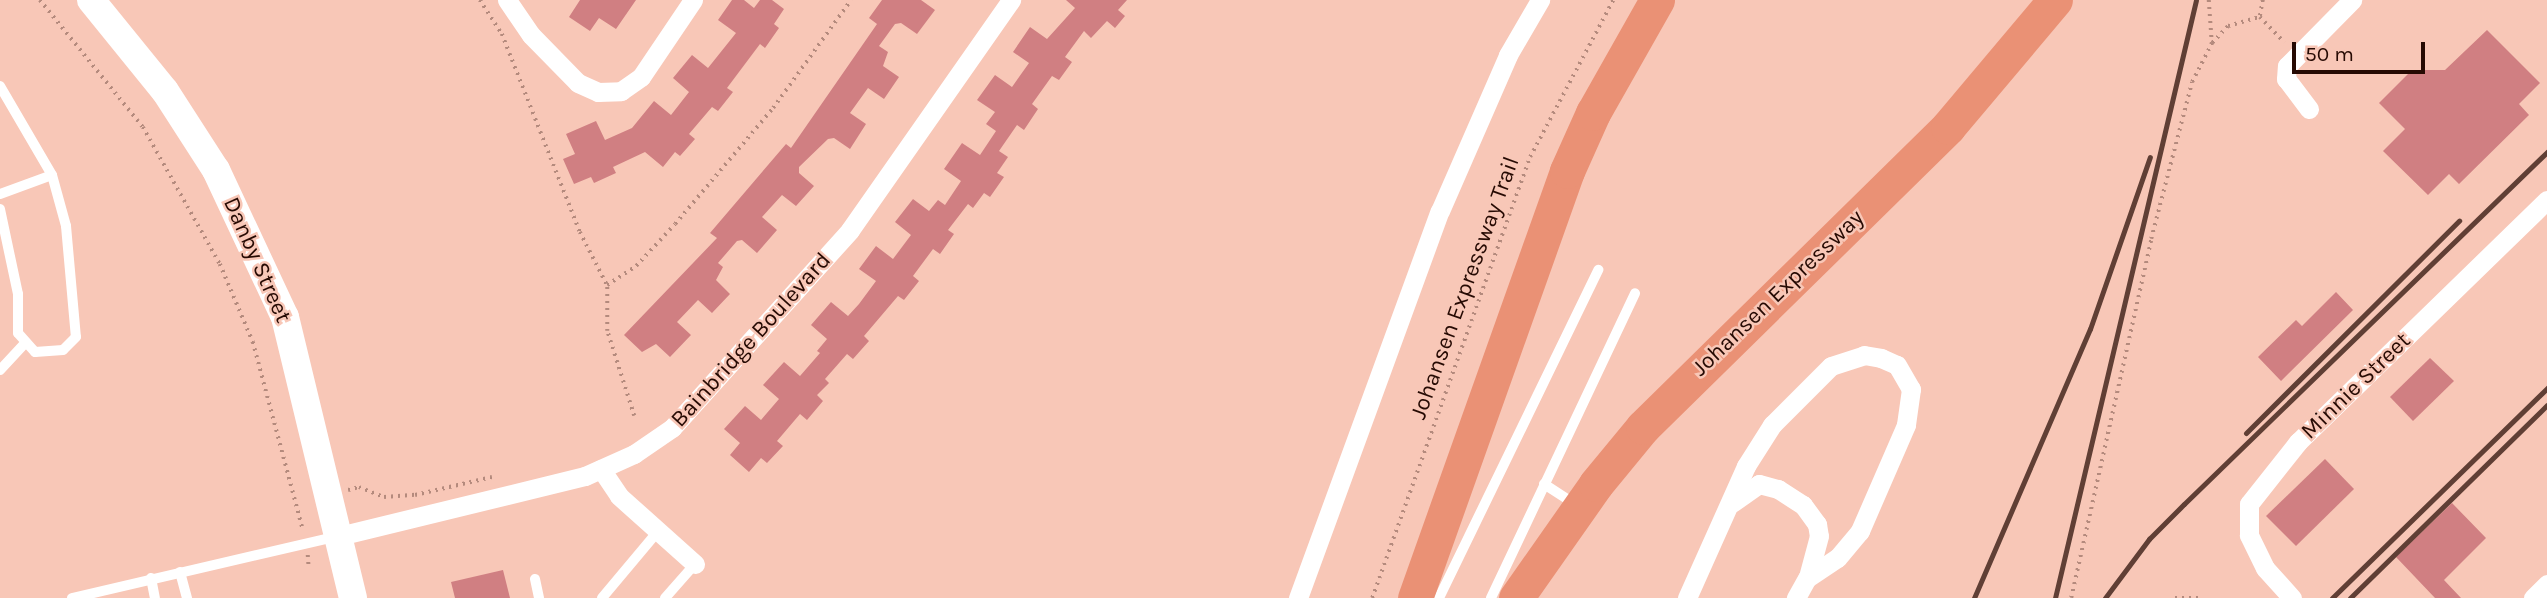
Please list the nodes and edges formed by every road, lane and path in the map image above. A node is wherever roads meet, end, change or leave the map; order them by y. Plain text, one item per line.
1 (40, 0) edge
2 (91, 0) edge
3 (481, 0) edge
4 (507, 0) edge
5 (693, 0) edge
6 (851, 0) edge
7 (1011, 0) edge
8 (1539, 0) edge
9 (1613, 0) edge
10 (1657, 0) edge
11 (2055, 0) edge
12 (2209, 0) edge
13 (2263, 0) edge
14 (2352, 0) edge
15 (2260, 17) junction
16 (2212, 43) junction
17 (2297, 51) junction
18 (0, 86) edge
19 (2309, 109) dead end
20 (52, 175) junction
21 (0, 194) edge
22 (2547, 200) edge
23 (0, 209) edge
24 (1598, 270) dead end
25 (607, 285) junction
26 (1634, 293) dead end
27 (24, 344) junction
28 (0, 370) edge
29 (634, 416) dead end
30 (601, 469) junction
31 (492, 477) dead end
32 (1544, 484) junction
33 (359, 487) dead end
34 (1579, 506) junction
35 (297, 507) dead end
36 (1727, 508) junction
37 (659, 530) junction
38 (339, 536) junction
39 (695, 564) joint
40 (180, 572) junction
41 (151, 578) junction
42 (1807, 578) junction
43 (534, 579) dead end
44 (2547, 584) edge
45 (72, 598) edge
46 (155, 598) edge
47 (187, 598) edge
48 (353, 598) edge
49 (539, 598) edge
50 (602, 598) edge
51 (666, 598) edge
52 (1298, 598) edge
53 (1372, 598) edge
54 (1415, 598) edge
55 (1439, 598) edge
56 (1491, 598) edge
57 (1516, 598) edge
58 (1687, 598) edge
59 (1796, 598) edge
60 (2071, 598) edge
61 (2175, 598) edge
62 (2197, 598) edge
63 (2292, 598) edge
64 (2533, 598) edge

1 - 35 path
2 - 38 street, Danby Street
3 - 25 path
4 - 5 street
6 - 25 path
7 - 30 street, Bainbridge Boulevard
8 - 52 street
9 - 53 path, Johansen Expressway Trail
10 - 54 highway
11 - 34 highway, Johansen Expressway
12 - 16 path
13 - 15 path
14 - 17 street
15 - 16 path
15 - 17 path
16 - 60 path
17 - 19 street
18 - 20 lane
20 - 21 lane
20 - 27 lane
22 - 63 street, Minnie Street
23 - 27 lane
24 - 55 lane
25 - 29 path
26 - 32 lane
27 - 28 lane
30 - 37 street
30 - 38 street, Bainbridge Boulevard
31 - 33 path
32 - 34 lane
32 - 56 lane
34 - 57 highway, Johansen Expressway
36 - 42 street
36 - 42 street
36 - 58 street
37 - 39 street
37 - 50 lane
38 - 40 lane
38 - 48 street, Danby Street
39 - 51 lane
40 - 41 lane
40 - 47 lane
41 - 45 lane
41 - 46 lane
42 - 59 street
43 - 49 lane
44 - 64 street
61 - 62 path

